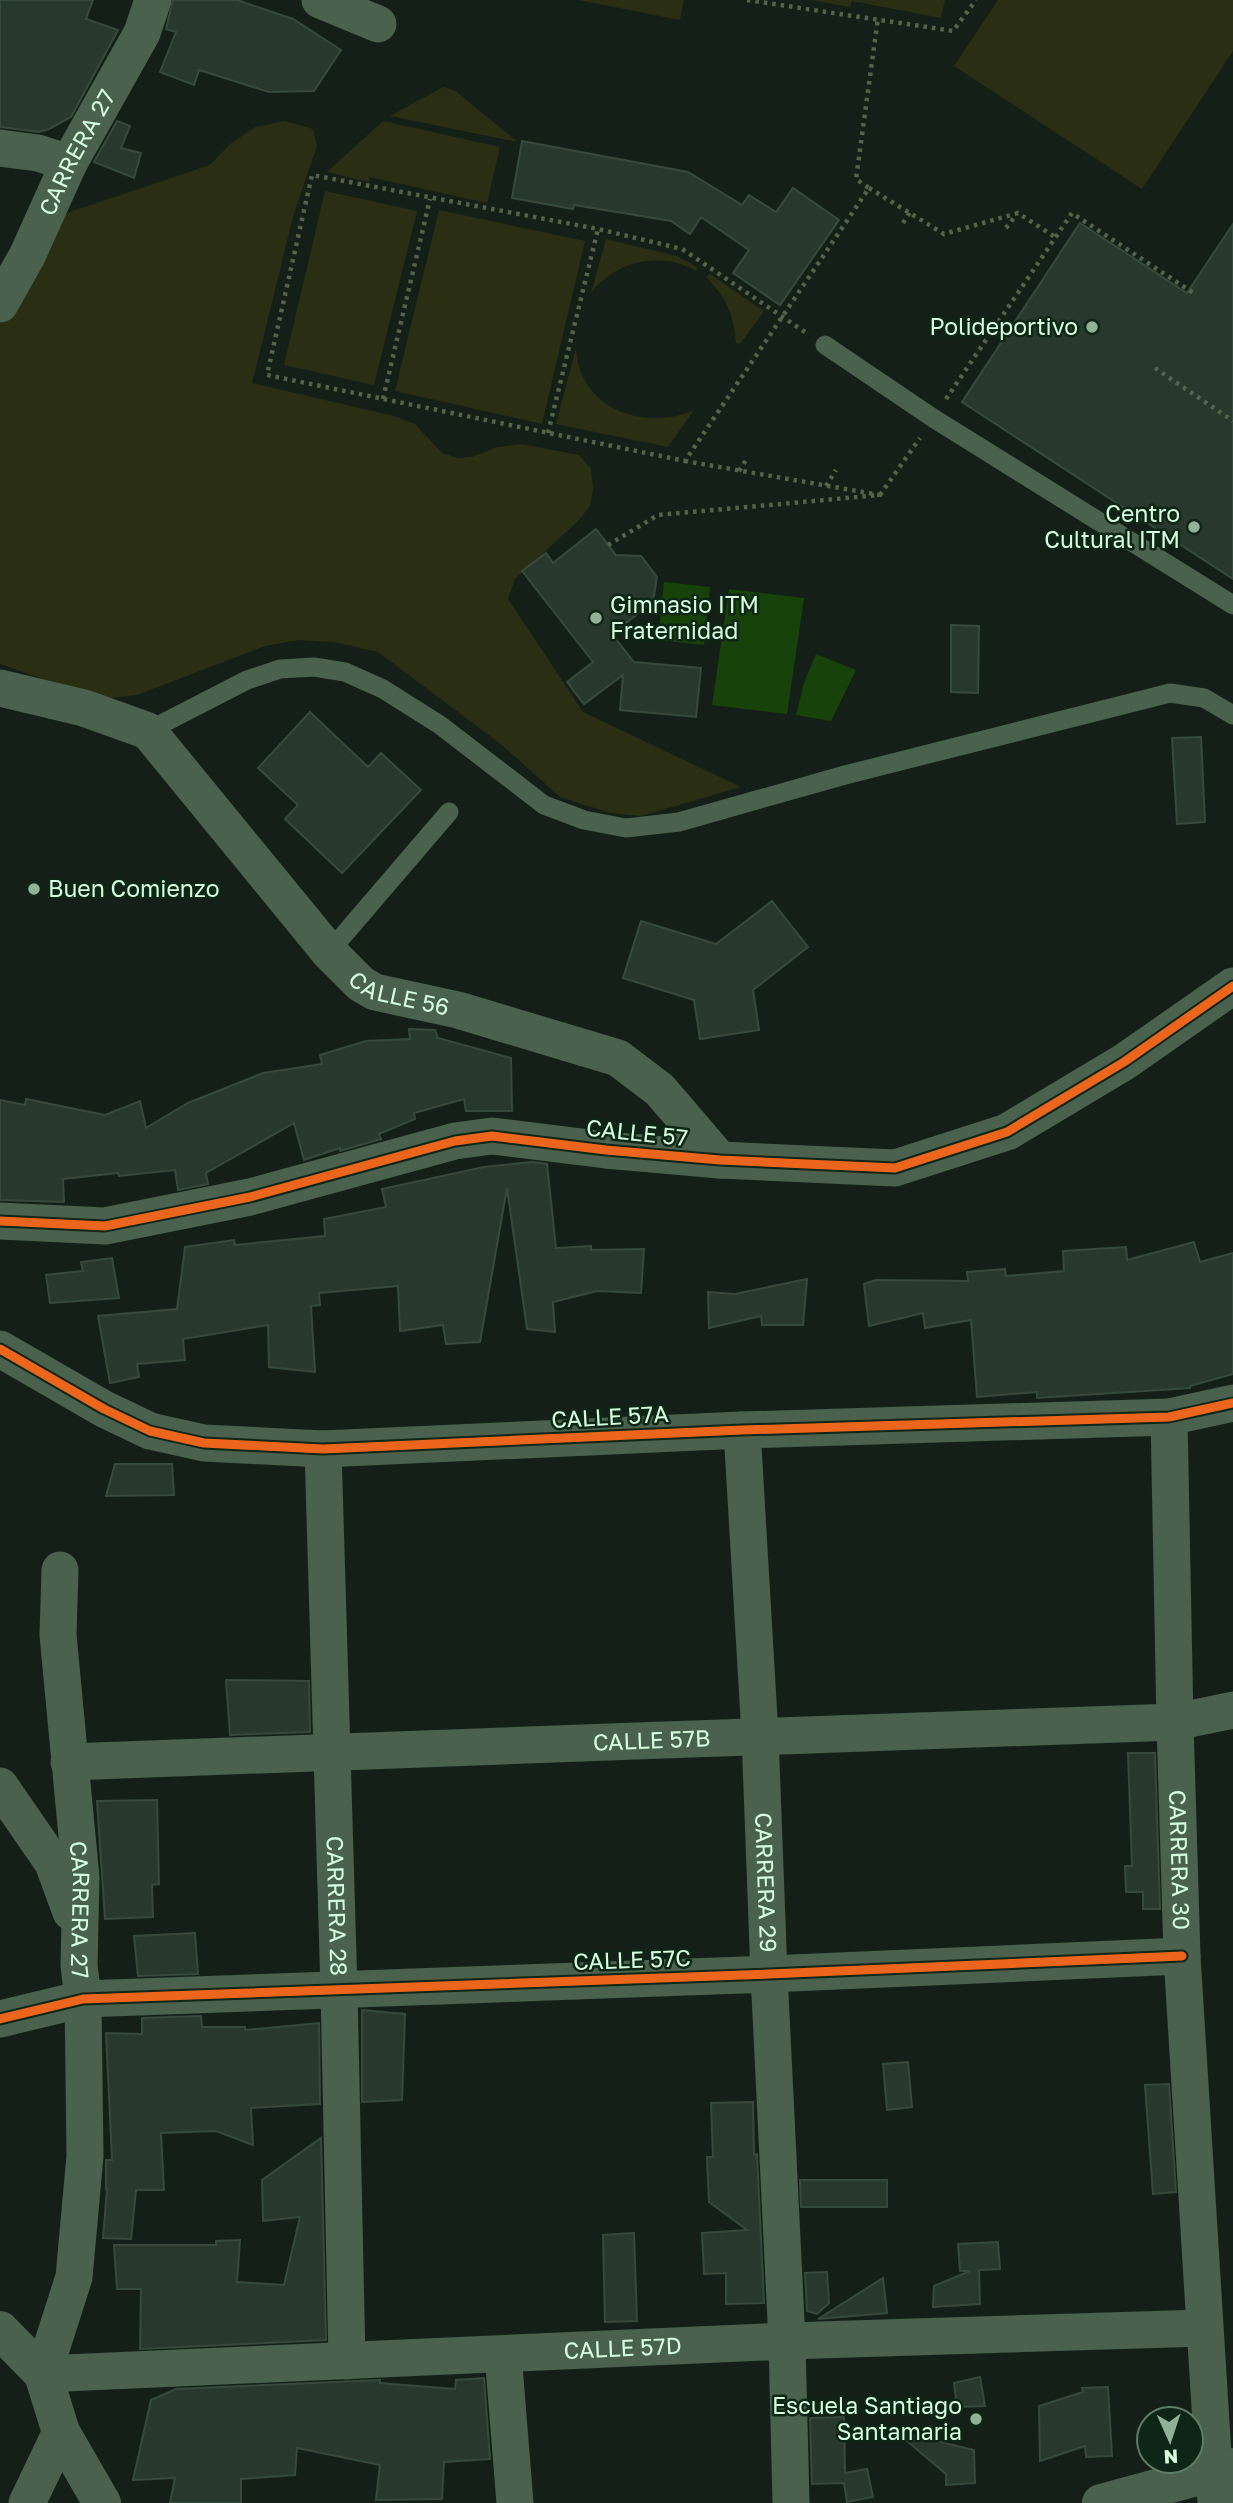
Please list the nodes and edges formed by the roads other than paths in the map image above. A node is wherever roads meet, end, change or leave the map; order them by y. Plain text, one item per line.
1 (153, 0) edge
2 (320, 0) edge
3 (378, 24) dead end
4 (0, 148) edge
5 (69, 163) junction
6 (0, 304) edge
7 (825, 345) dead end
8 (1233, 605) edge
9 (0, 688) edge
10 (1233, 715) edge
11 (148, 731) junction
12 (449, 812) dead end
13 (329, 951) junction
14 (1233, 986) edge
15 (720, 1160) junction
16 (0, 1221) edge
17 (3, 1354) edge
18 (1233, 1403) edge
19 (1169, 1417) junction
20 (742, 1430) junction
21 (323, 1449) junction
22 (60, 1570) dead end
23 (1233, 1710) edge
24 (1175, 1722) junction
25 (760, 1735) junction
26 (332, 1754) junction
27 (69, 1762) junction
28 (0, 1786) edge
29 (1182, 1956) junction
30 (769, 1975) junction
31 (81, 1982) junction
32 (339, 1990) junction
33 (0, 2019) edge
34 (1204, 2328) junction
35 (0, 2330) edge
36 (787, 2342) junction
37 (503, 2354) junction
38 (347, 2361) junction
39 (43, 2374) junction
40 (61, 2432) junction
41 (1221, 2480) edge
42 (27, 2503) edge
43 (102, 2503) edge
44 (514, 2503) edge
45 (791, 2503) edge
46 (1101, 2503) edge

1 - 5 street, CARRERA 27
2 - 3 street
4 - 5 street
5 - 6 street, CARRERA 27
7 - 8 lane
9 - 11 street
10 - 11 lane
11 - 13 street, CALLE 56
12 - 13 lane
13 - 15 street, CALLE 56
14 - 15 street, CALLE 57
15 - 16 street, CALLE 57
17 - 21 street, CALLE 57A
18 - 19 street, CALLE 57A
19 - 20 street, CALLE 57A
19 - 24 street, CARRERA 30
20 - 21 street, CALLE 57A
20 - 25 street, CARRERA 29
21 - 26 street, CARRERA 28
22 - 27 street, CARRERA 27
23 - 24 street, CALLE 57B
24 - 25 street, CALLE 57B
24 - 29 street, CARRERA 30
25 - 26 street, CALLE 57B
25 - 30 street, CARRERA 29
26 - 27 street, CALLE 57B
26 - 32 street, CARRERA 28
27 - 31 street, CARRERA 27
28 - 31 street
29 - 30 street, CALLE 57C
29 - 34 street, CARRERA 30
30 - 32 street, CALLE 57C
30 - 36 street, CARRERA 29
31 - 32 street, CALLE 57C
31 - 33 street, CALLE 57C
31 - 39 street, CARRERA 27
32 - 38 street, CARRERA 28
34 - 36 street, CALLE 57D
34 - 41 street, CARRERA 30
35 - 39 street
36 - 37 street, CALLE 57D
36 - 45 street, CARRERA 29
37 - 38 street, CALLE 57D
37 - 44 street
38 - 39 street, CALLE 57D
39 - 40 street
40 - 42 street
40 - 43 street
41 - 46 street

